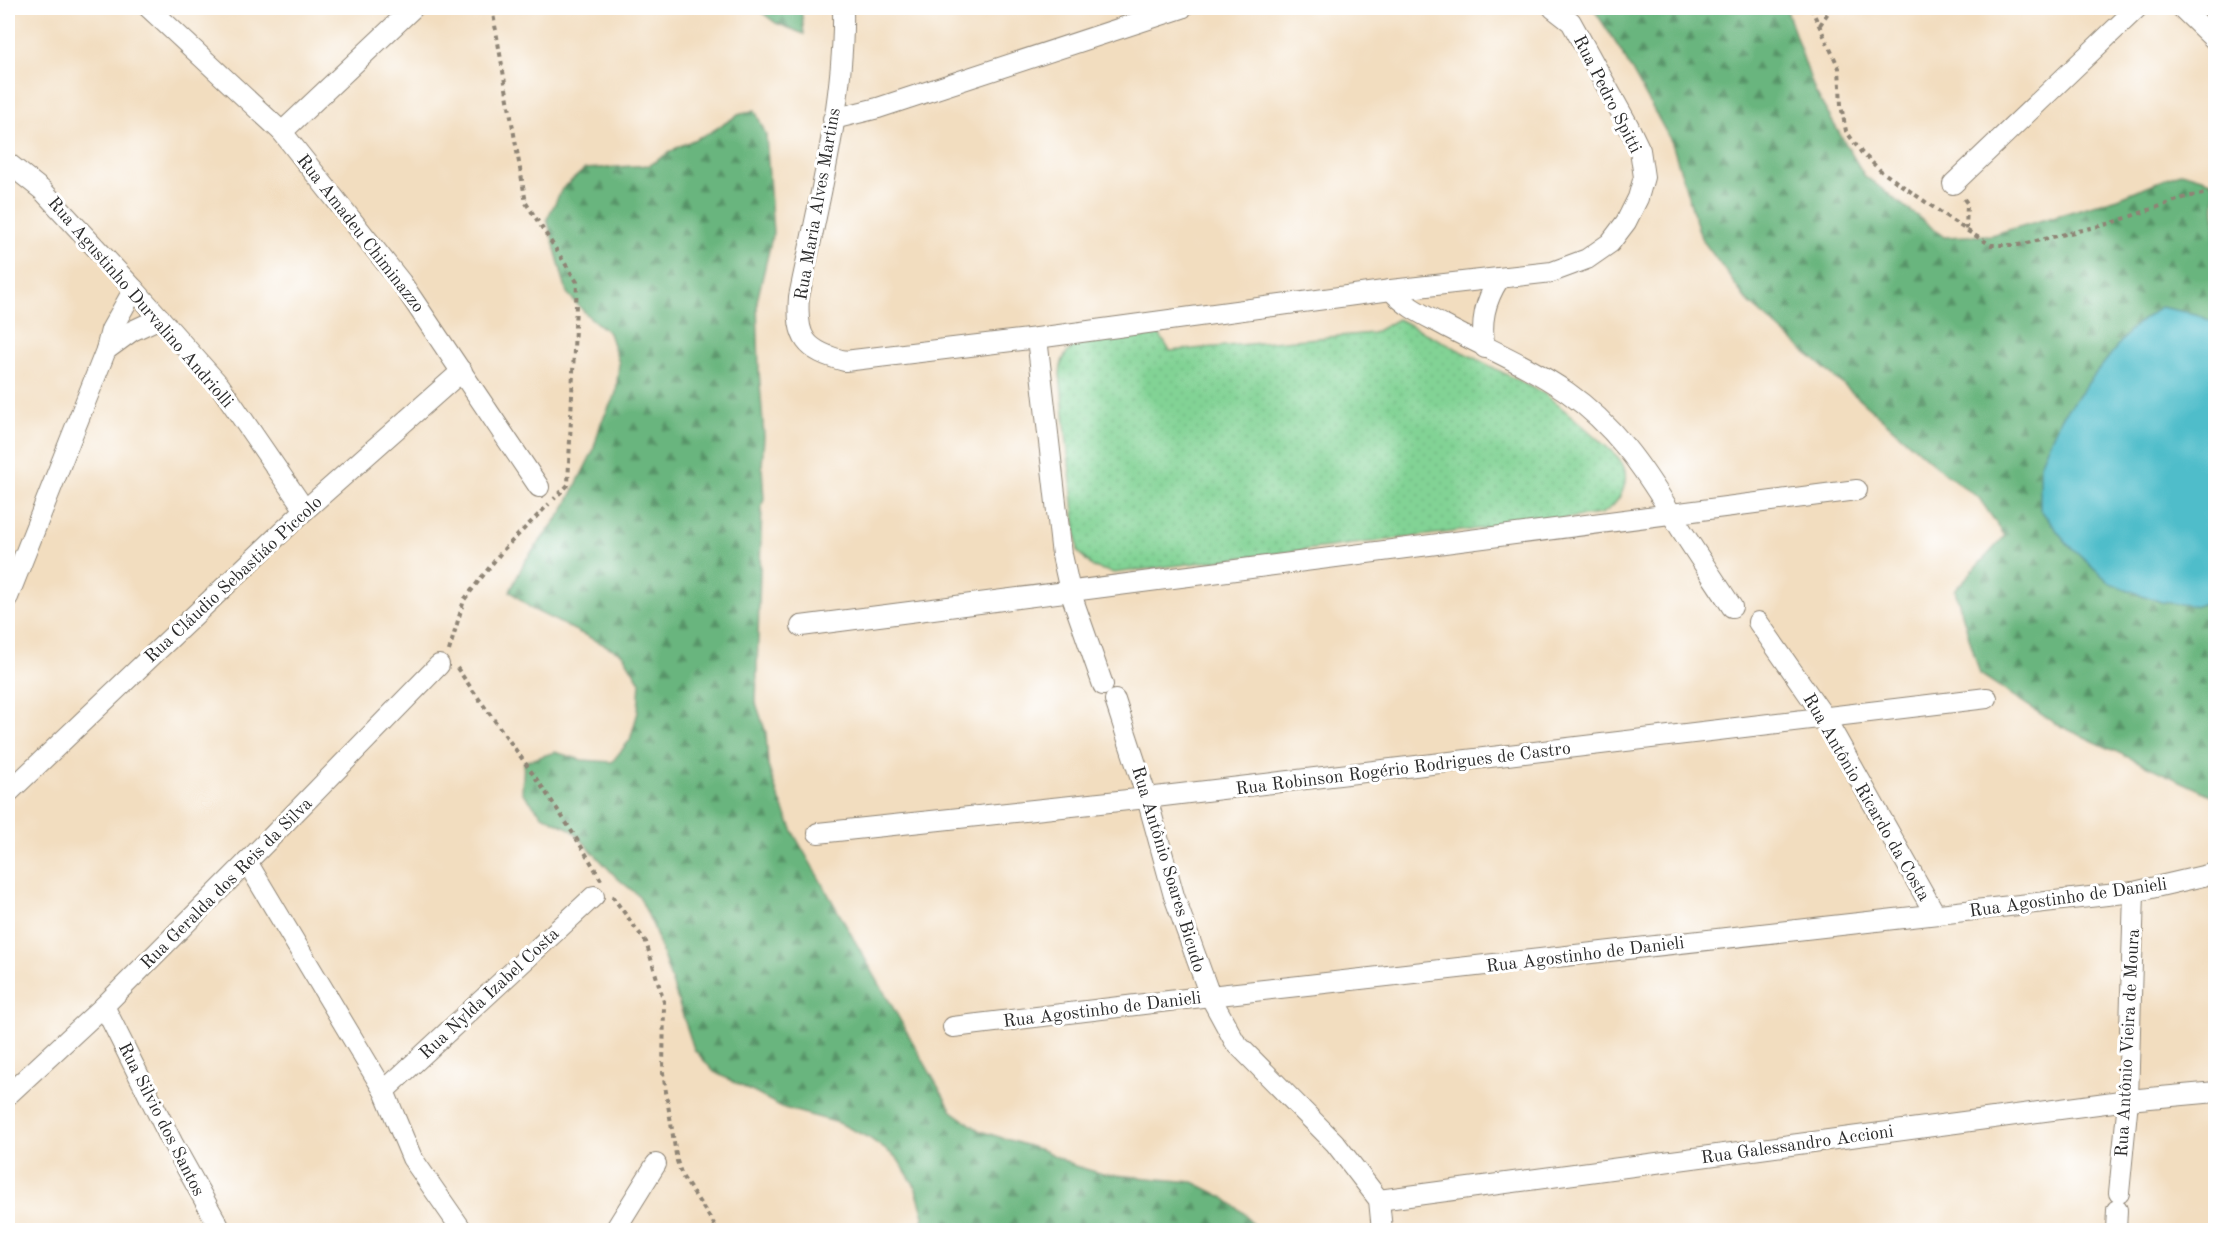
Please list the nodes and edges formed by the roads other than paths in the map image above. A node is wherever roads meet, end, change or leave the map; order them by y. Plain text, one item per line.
1 (149, 8) edge
2 (413, 8) edge
3 (843, 8) edge
4 (1182, 8) edge
5 (1553, 8) edge
6 (2137, 8) edge
7 (2182, 8) edge
8 (2216, 41) edge
9 (833, 119) junction
10 (282, 132) junction
11 (8, 163) edge
12 (1953, 184) road end
13 (1499, 279) junction
14 (134, 289) junction
15 (1391, 290) junction
16 (160, 318) junction
17 (1037, 338) junction
18 (1485, 348) junction
19 (106, 350) junction
20 (462, 371) junction
21 (539, 487) dead end
22 (1857, 490) dead end
23 (305, 510) junction
24 (1672, 514) junction
25 (1070, 591) junction
26 (8, 597) edge
27 (1732, 607) dead end
28 (1758, 622) dead end
29 (801, 626) dead end
30 (442, 663) road end
31 (1987, 698) dead end
32 (1825, 718) junction
33 (8, 793) edge
34 (1147, 798) junction
35 (819, 833) dead end
36 (247, 862) junction
37 (2216, 873) edge
38 (2134, 891) junction
39 (594, 896) dead end
40 (1935, 914) junction
41 (1210, 996) junction
42 (104, 1006) junction
43 (953, 1028) dead end
44 (384, 1090) junction
45 (2216, 1092) edge
46 (8, 1095) edge
47 (2128, 1100) junction
48 (656, 1164) dead end
49 (1379, 1200) junction
50 (221, 1230) edge
51 (462, 1230) edge
52 (615, 1230) edge
53 (1382, 1230) edge
54 (2116, 1230) edge

1 - 10 street, Rua Amadeu Chiminazzo
2 - 10 street
3 - 9 street, Rua Maria Alves Martins
4 - 9 street
5 - 13 street, Rua Pedro Spitti
6 - 12 street
7 - 8 street
9 - 17 street, Rua Maria Alves Martins
10 - 20 street, Rua Amadeu Chiminazzo
11 - 14 street, Rua Agustinho Durvalino Andriolli
13 - 15 street, Rua Pedro Spitti
13 - 18 street
14 - 16 street, Rua Agustinho Durvalino Andriolli
14 - 19 street
15 - 17 street, Rua Maria Alves Martins
15 - 18 street
16 - 19 street
16 - 23 street, Rua Agustinho Durvalino Andriolli
17 - 25 street, Rua Antônio Soares Bicudo
18 - 24 street
19 - 26 street
20 - 21 street, Rua Amadeu Chiminazzo
20 - 23 street, Rua Cláudio Sebastiáo Piccolo
22 - 24 street
23 - 33 street, Rua Cláudio Sebastiáo Piccolo
24 - 25 street
24 - 27 street
25 - 29 street
25 - 34 street, Rua Antônio Soares Bicudo
28 - 32 street, Rua Antônio Ricardo da Costa
30 - 36 street, Rua Geralda dos Reis da Silva
31 - 32 street, Rua Robinson Rogério Rodrigues de Castro
32 - 34 street, Rua Robinson Rogério Rodrigues de Castro
32 - 40 street, Rua Antônio Ricardo da Costa
34 - 35 street, Rua Robinson Rogério Rodrigues de Castro
34 - 41 street, Rua Antônio Soares Bicudo
36 - 42 street, Rua Geralda dos Reis da Silva
36 - 44 street
37 - 38 street, Rua Agostinho de Danieli
38 - 40 street, Rua Agostinho de Danieli
38 - 47 street, Rua Antônio Vieira de Moura
39 - 44 street, Rua Nylda Izabel Costa
40 - 41 street, Rua Agostinho de Danieli
41 - 43 street, Rua Agostinho de Danieli
41 - 49 street, Rua Antônio Soares Bicudo
42 - 46 street, Rua Geralda dos Reis da Silva
42 - 50 street, Rua Silvio dos Santos
44 - 51 street
45 - 47 street, Rua Galessandro Accioni
47 - 49 street, Rua Galessandro Accioni
47 - 54 street, Rua Antônio Vieira de Moura
48 - 52 street
49 - 53 street

